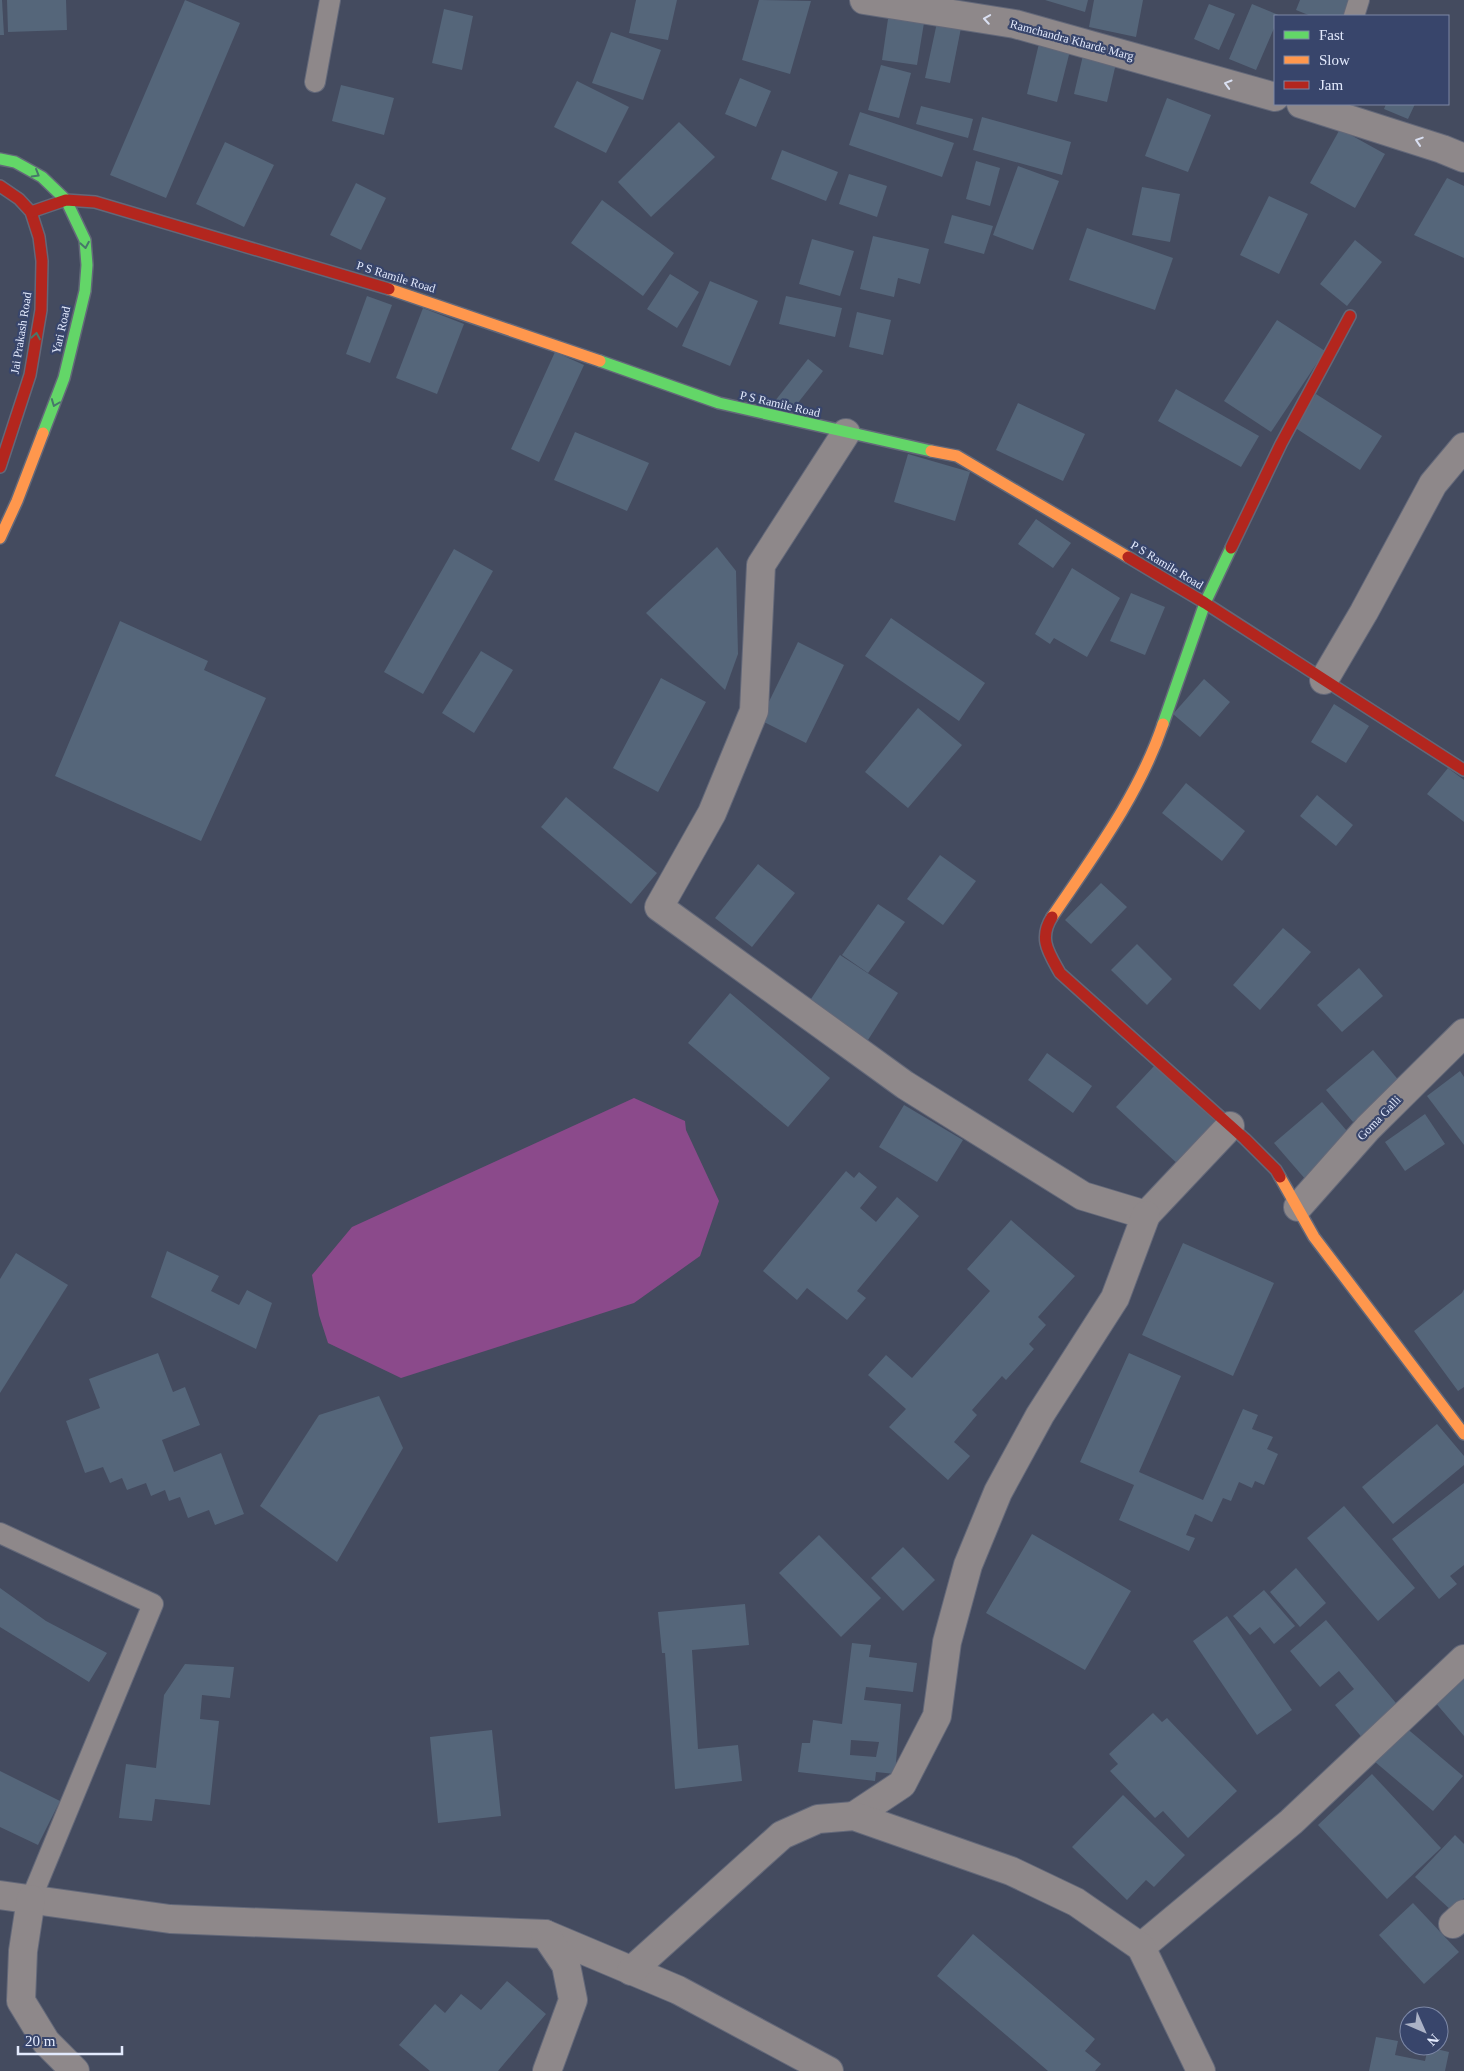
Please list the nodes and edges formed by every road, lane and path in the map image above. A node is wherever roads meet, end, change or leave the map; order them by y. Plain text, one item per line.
1 (330, 0) edge
2 (864, 0) edge
3 (1359, 0) edge
4 (1354, 15) edge
5 (315, 82) dead end
6 (1274, 97) edge
7 (1308, 105) edge
8 (1330, 108) edge
9 (1464, 158) edge
10 (0, 159) edge
11 (0, 186) edge
12 (66, 200) junction
13 (31, 212) junction
14 (1350, 316) dead end
15 (846, 433) junction
16 (1464, 447) edge
17 (0, 467) edge
18 (0, 538) edge
19 (1205, 603) junction
20 (1324, 680) junction
21 (1464, 770) edge
22 (1464, 1033) edge
23 (1230, 1126) junction
24 (1298, 1207) junction
25 (1146, 1215) junction
26 (1464, 1434) edge
27 (0, 1533) edge
28 (1464, 1659) edge
29 (854, 1816) junction
30 (0, 1895) edge
31 (31, 1900) junction
32 (545, 1934) junction
33 (1141, 1947) junction
34 (631, 1971) junction
35 (76, 2071) edge
36 (547, 2071) edge
37 (829, 2071) edge
38 (1201, 2071) edge

1 - 5 lane
6 -> 2 street, Ramchandra Kharde Marg
3 - 4 lane
7 - 8 street
9 -> 8 street
10 -> 12 street, Yari Road
11 - 13 street, Jai Prakash Road
12 - 13 street, P S Ramile Road
12 - 15 street, P S Ramile Road
12 -> 18 street, Yari Road
17 -> 13 street, Jai Prakash Road
14 - 19 street
15 - 19 street, P S Ramile Road
15 - 25 street
16 - 20 street
19 - 20 street, P S Ramile Road
19 - 23 street
20 - 21 street, P S Ramile Road
22 - 24 street, Goma Galli
23 - 24 street
23 - 25 street
24 - 26 street
25 - 29 street
27 - 31 lane
28 - 33 street
29 - 33 street
29 - 34 street
30 - 31 street
31 - 32 street
31 - 35 street
32 - 34 street
32 - 36 street
33 - 38 street
34 - 37 street

